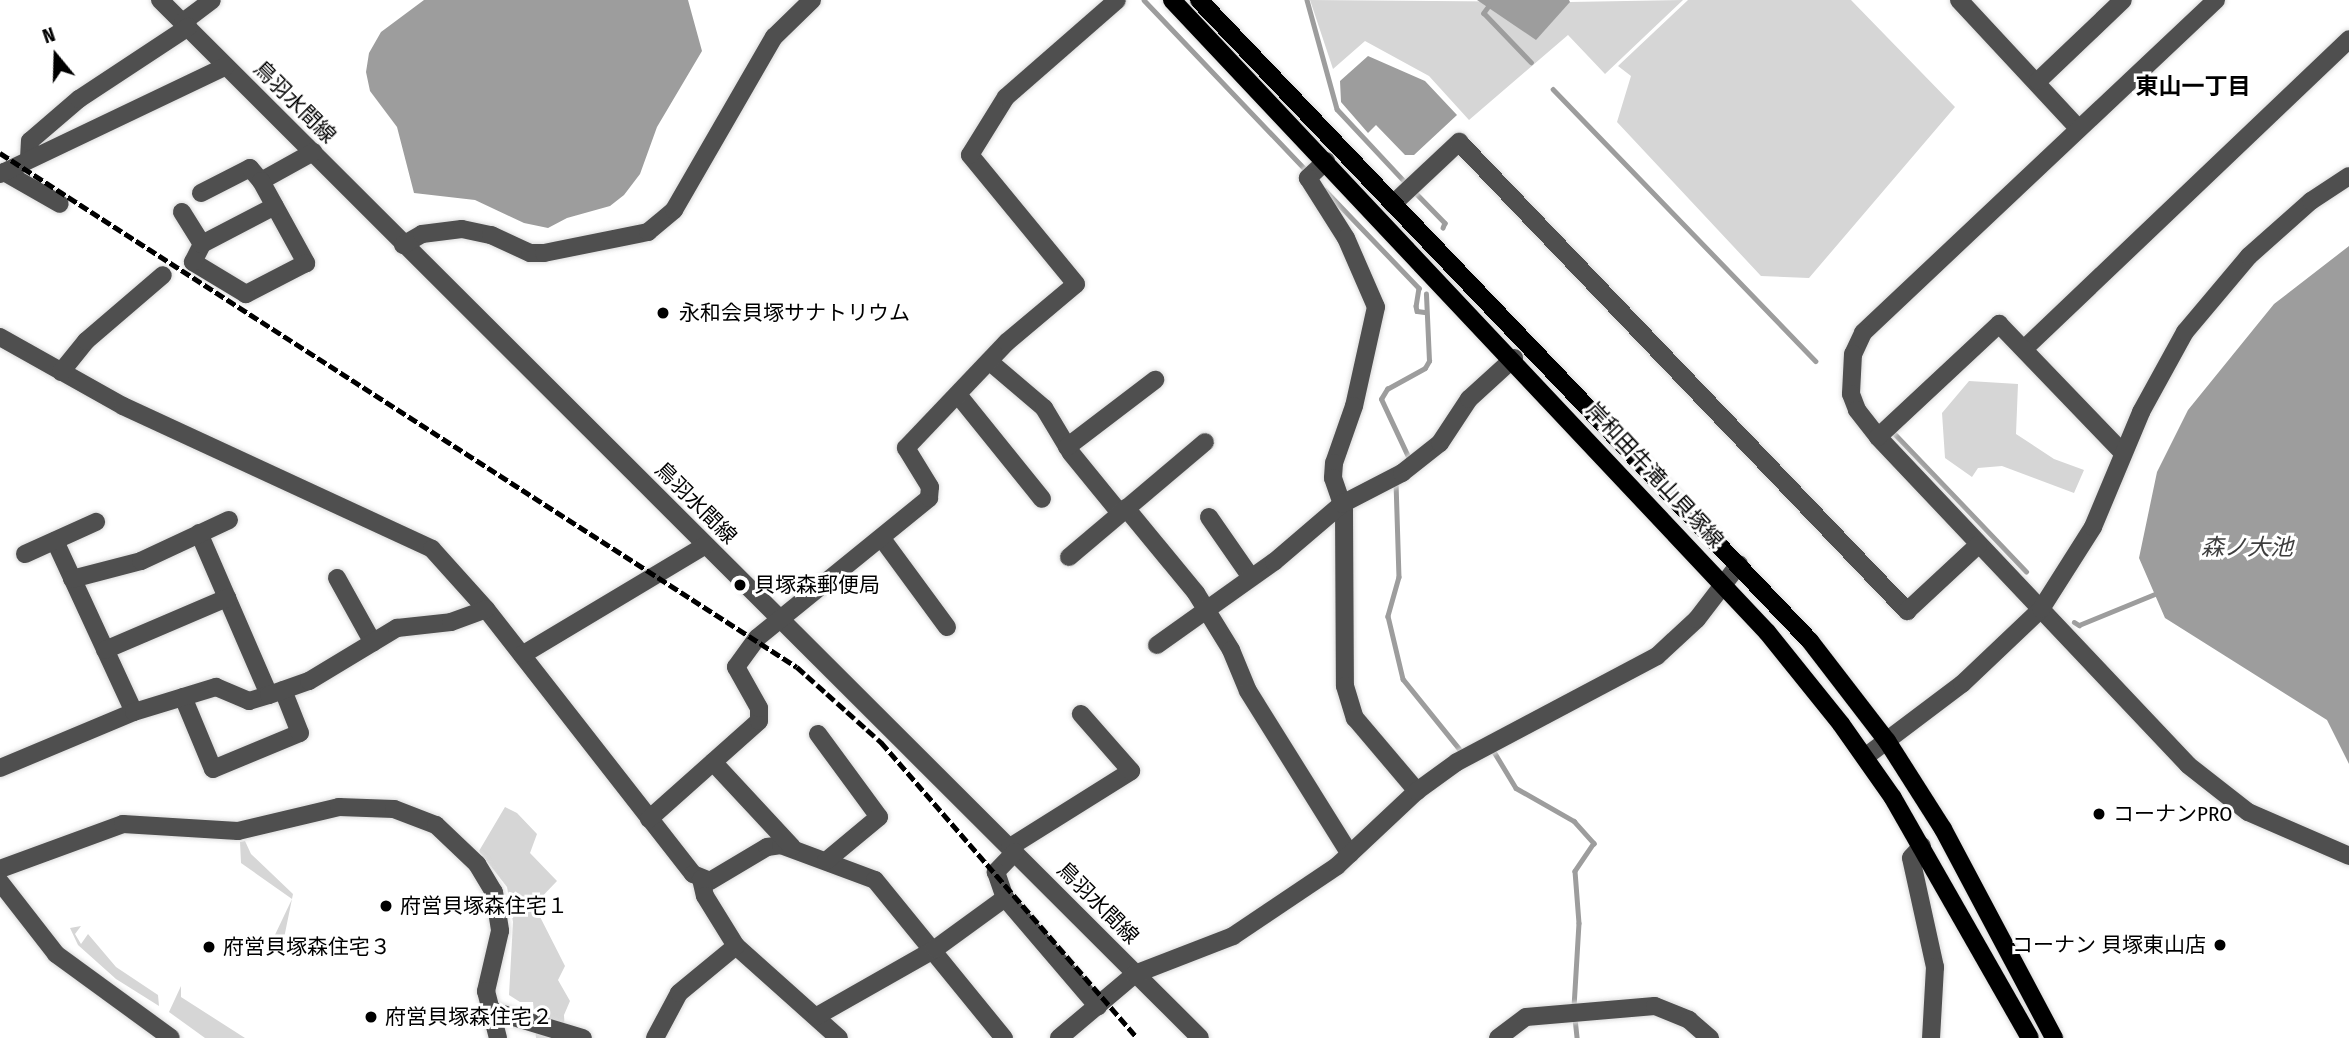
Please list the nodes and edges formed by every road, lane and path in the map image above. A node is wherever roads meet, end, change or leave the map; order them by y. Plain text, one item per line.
1 (160, 0) edge
2 (212, 0) edge
3 (813, 0) edge
4 (1117, 0) edge
5 (1172, 0) edge
6 (1199, 0) edge
7 (1959, 0) edge
8 (2216, 0) edge
9 (2116, 2) edge
10 (186, 25) junction
11 (2349, 39) edge
12 (226, 66) junction
13 (2038, 81) junction
14 (2077, 127) junction
15 (313, 152) junction
16 (29, 159) junction
17 (1325, 161) junction
18 (2, 173) edge
19 (2349, 176) edge
20 (261, 181) junction
21 (201, 193) dead end
22 (60, 204) dead end
23 (1393, 204) junction
24 (275, 206) junction
25 (182, 212) dead end
26 (202, 244) junction
27 (403, 245) junction
28 (163, 275) dead end
29 (0, 337) edge
30 (2024, 349) junction
31 (1514, 358) junction
32 (990, 362) junction
33 (61, 372) junction
34 (1155, 380) dead end
35 (959, 396) junction
36 (1878, 438) junction
37 (1205, 442) dead end
38 (1067, 447) junction
39 (2123, 453) junction
40 (1042, 499) dead end
41 (1342, 505) junction
42 (1123, 511) junction
43 (1209, 517) dead end
44 (229, 520) dead end
45 (96, 522) dead end
46 (199, 533) junction
47 (883, 540) junction
48 (55, 541) junction
49 (706, 545) junction
50 (1979, 545) junction
51 (25, 554) dead end
52 (1069, 557) dead end
53 (1739, 564) junction
54 (1250, 576) junction
55 (337, 578) dead end
56 (72, 579) junction
57 (1726, 583) junction
58 (227, 598) junction
59 (486, 609) junction
60 (2041, 609) junction
61 (1204, 612) junction
62 (780, 618) junction
63 (947, 628) dead end
64 (373, 643) junction
65 (1157, 645) dead end
66 (105, 650) junction
67 (522, 656) junction
68 (276, 692) junction
69 (183, 697) junction
70 (134, 712) junction
71 (1081, 714) dead end
72 (818, 734) dead end
73 (1887, 741) junction
74 (1865, 757) junction
75 (713, 762) junction
76 (0, 768) edge
77 (1418, 791) junction
78 (649, 819) junction
79 (1922, 846) junction
80 (792, 847) junction
81 (1012, 849) junction
82 (1350, 854) junction
83 (2349, 856) edge
84 (826, 861) junction
85 (0, 869) edge
86 (701, 878) junction
87 (0, 882) edge
88 (1005, 898) junction
89 (736, 946) junction
90 (935, 950) junction
91 (1135, 974) junction
92 (1098, 1007) junction
93 (490, 1010) junction
94 (817, 1016) junction
95 (171, 1038) edge
96 (498, 1038) edge
97 (583, 1038) edge
98 (655, 1038) edge
99 (839, 1038) edge
100 (1004, 1038) edge
101 (1059, 1038) edge
102 (1200, 1038) edge
103 (1498, 1038) edge
104 (1710, 1038) edge
105 (1931, 1038) edge
106 (2030, 1038) edge
107 (2054, 1038) edge

1 - 10 street, 鳥羽水間線
2 - 10 street
3 - 27 street
4 - 32 street
5 - 17 main road, 岸和田牛滝山貝塚線
6 - 23 main road, 岸和田牛滝山貝塚線
7 - 13 street
8 - 14 street
9 - 13 street
10 - 12 street, 鳥羽水間線
10 - 16 street
11 - 30 street
12 - 15 street, 鳥羽水間線
12 - 16 street
13 - 14 street
14 - 36 street
15 - 20 street
15 - 27 street, 鳥羽水間線
16 - 18 street
17 - 31 main road, 岸和田牛滝山貝塚線
17 - 41 street
18 - 22 street
19 - 39 street
20 - 21 street
20 - 24 street
23 - 50 street
23 - 53 main road, 岸和田牛滝山貝塚線
24 - 26 street
24 - 26 street
25 - 26 street
27 - 49 street, 鳥羽水間線
28 - 33 street
29 - 33 street
30 - 36 street
30 - 39 street
31 - 41 street
31 - 57 main road, 岸和田牛滝山貝塚線
32 - 35 street
32 - 38 street
33 - 59 street
34 - 38 street
35 - 40 street
35 - 47 street
36 - 50 street
37 - 42 street
38 - 42 street
39 - 60 street
41 - 54 street
41 - 77 street
42 - 52 street
42 - 61 street
43 - 54 street
44 - 46 street
45 - 48 street
46 - 56 street
46 - 58 street
47 - 62 street
47 - 63 street
48 - 51 street
48 - 56 street
49 - 62 street, 鳥羽水間線
49 - 67 street
50 - 60 street
53 - 57 street
53 - 73 main road, 岸和田牛滝山貝塚線
54 - 61 street
55 - 64 street
56 - 66 street
57 - 74 main road, 岸和田牛滝山貝塚線
57 - 77 street
58 - 66 street
58 - 68 street
59 - 64 street
59 - 67 street
60 - 73 street
60 - 83 street
61 - 65 street
61 - 82 street
62 - 75 street
62 - 81 street, 鳥羽水間線
64 - 68 street
66 - 70 street
67 - 78 street
68 - 69 street
68 - 69 street
69 - 70 street
70 - 76 street
71 - 81 street
72 - 84 street
73 - 74 street
73 - 107 main road, 岸和田牛滝山貝塚線
74 - 79 main road, 岸和田牛滝山貝塚線
75 - 78 street
75 - 80 street
77 - 82 street
78 - 86 street
79 - 105 street
79 - 106 main road, 岸和田牛滝山貝塚線
80 - 84 street
80 - 86 street
81 - 88 street
81 - 91 street, 鳥羽水間線
82 - 91 street
84 - 90 street
85 - 93 street
86 - 89 street
87 - 95 street
88 - 90 street
88 - 92 street
89 - 94 street
89 - 98 street
90 - 94 street
90 - 100 street
91 - 92 street
91 - 102 street, 鳥羽水間線
92 - 101 street
93 - 96 street
93 - 97 street
94 - 99 street
103 - 104 street

